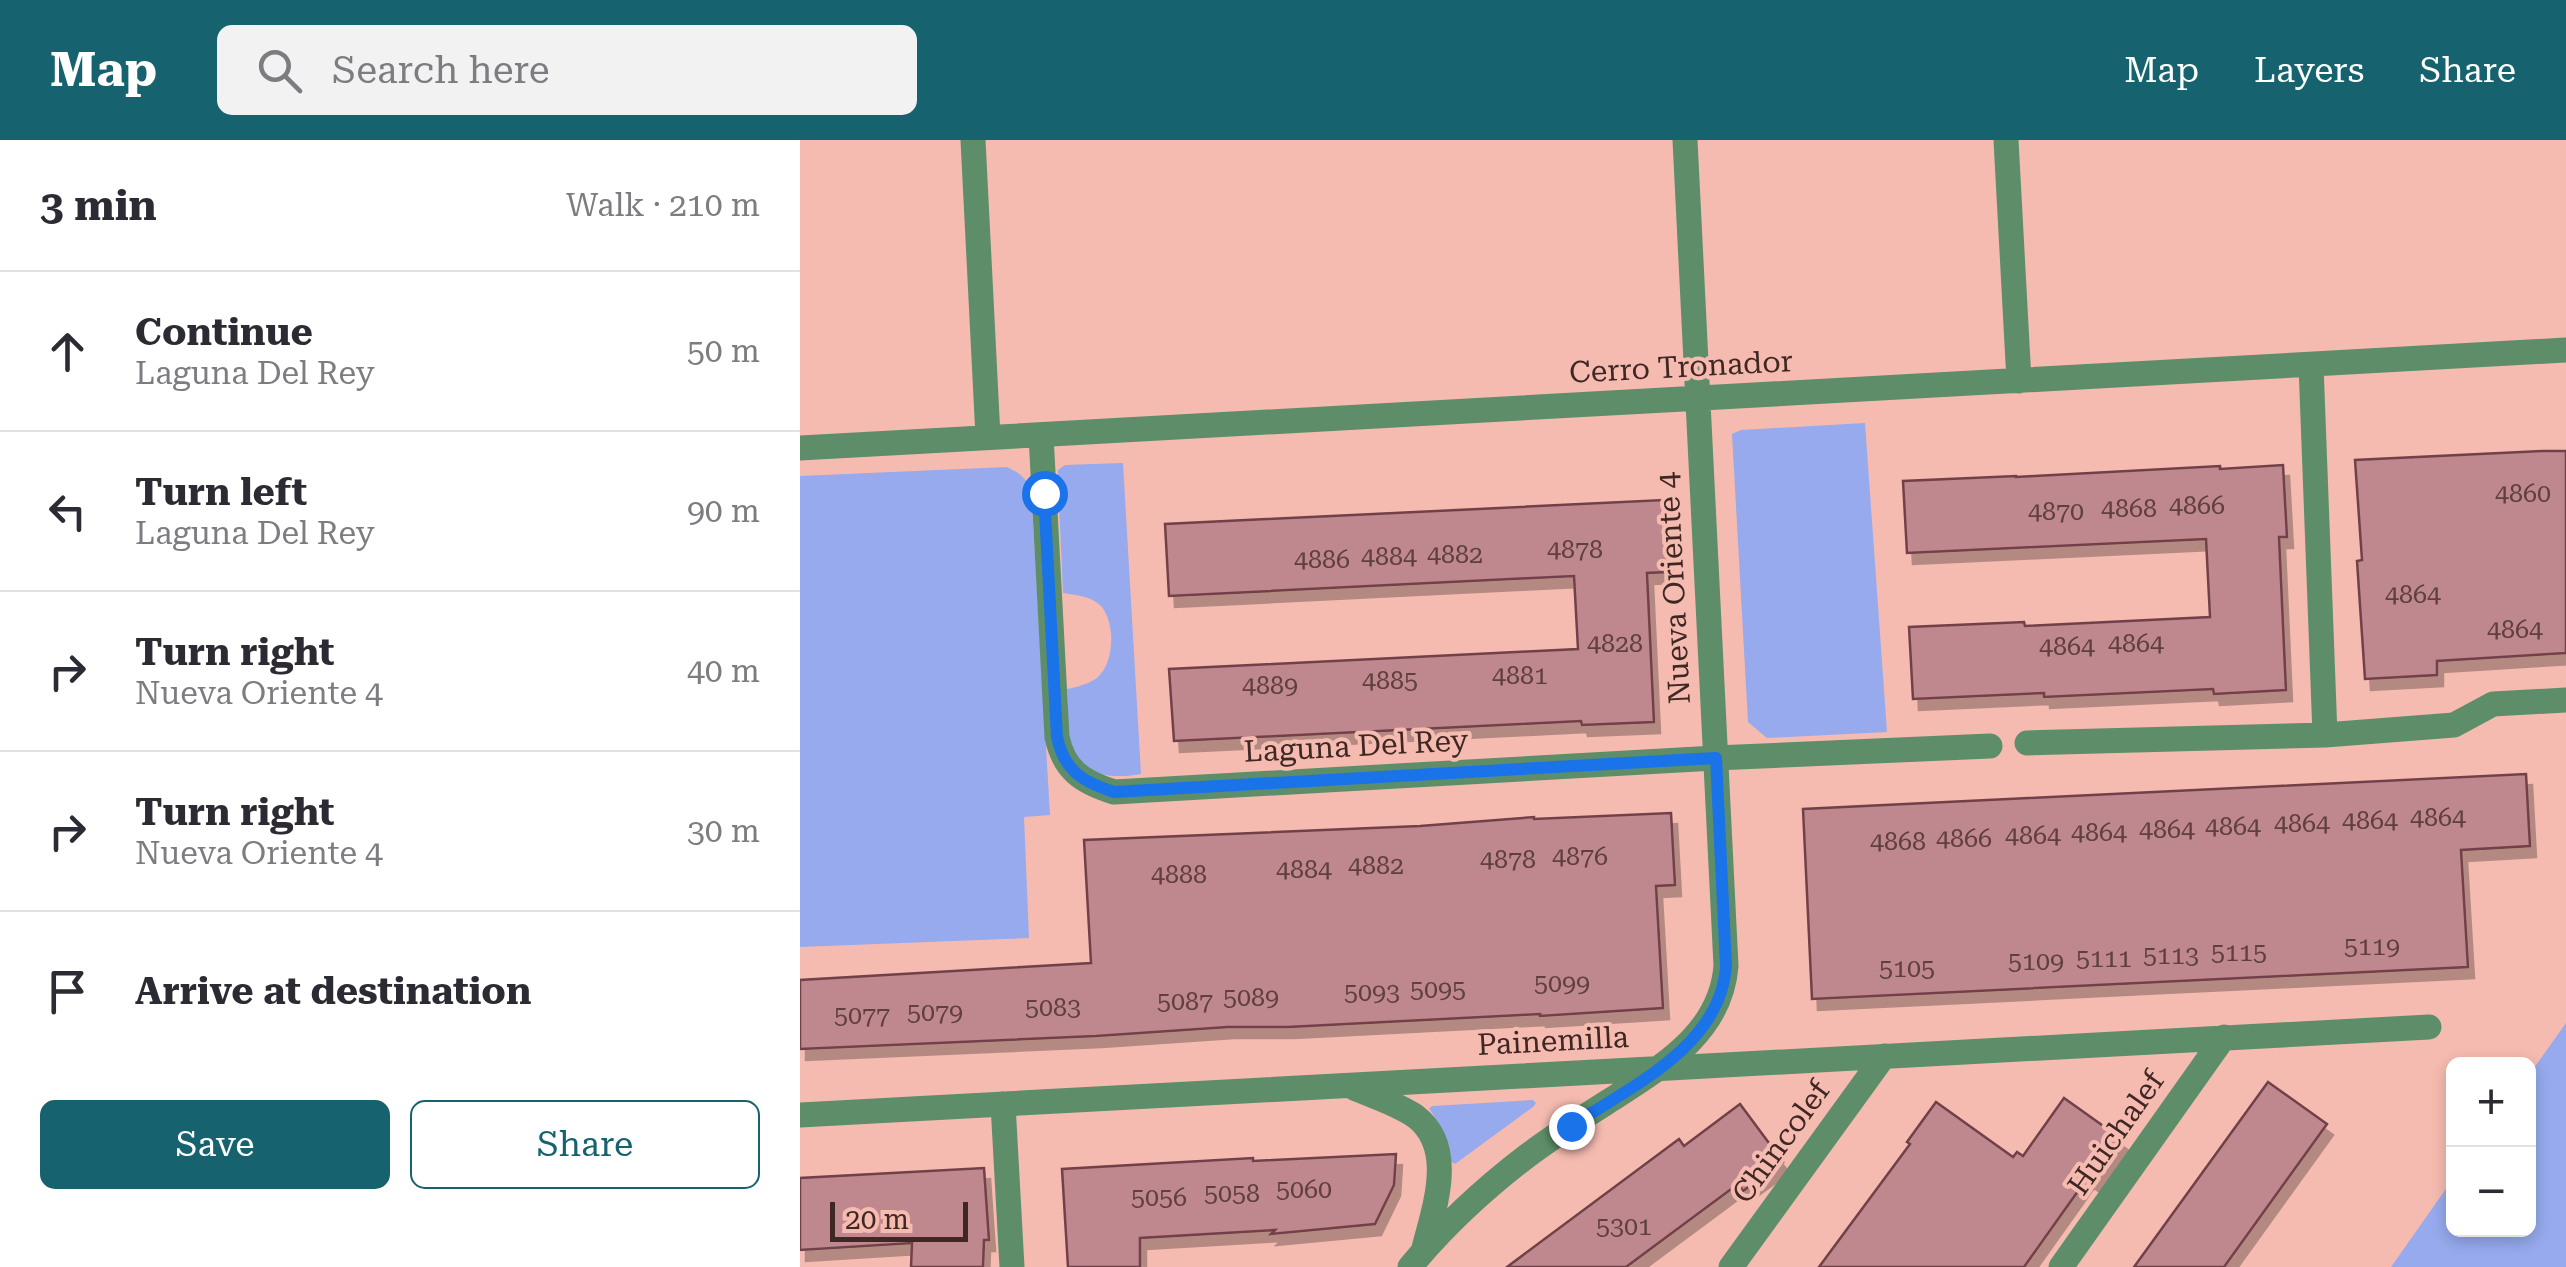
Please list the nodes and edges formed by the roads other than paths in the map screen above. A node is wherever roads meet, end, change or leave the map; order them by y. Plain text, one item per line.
1 (973, 140) edge
2 (1685, 140) edge
3 (2006, 140) edge
4 (2566, 350) edge
5 (2311, 365) junction
6 (2019, 381) junction
7 (1698, 399) junction
8 (1041, 435) junction
9 (988, 437) junction
10 (800, 448) edge
11 (2566, 700) edge
12 (2325, 735) junction
13 (2027, 743) dead end
14 (1990, 746) dead end
15 (1716, 758) junction
16 (2429, 1026) dead end
17 (2224, 1037) junction
18 (1884, 1056) junction
19 (1659, 1068) junction
20 (1347, 1086) junction
21 (1004, 1104) junction
22 (800, 1115) edge
23 (1416, 1260) edge
24 (1012, 1267) edge
25 (1731, 1267) edge
26 (2061, 1267) edge

1 - 9 street
2 - 7 street, Nueva Oriente 4
3 - 6 street
4 - 5 street, Cerro Tronador
5 - 6 street, Cerro Tronador
5 - 12 street
6 - 7 street, Cerro Tronador
7 - 8 street, Cerro Tronador
7 - 15 street, Nueva Oriente 4
8 - 9 street, Cerro Tronador
8 - 15 street, Laguna Del Rey
9 - 10 street, Cerro Tronador
11 - 12 street
12 - 13 street
14 - 15 street, Laguna Del Rey
15 - 19 street, Nueva Oriente 4
16 - 17 street, Painemilla
17 - 18 street, Painemilla
17 - 26 street, Huichalef
18 - 19 street, Painemilla
18 - 25 street, Chincolef
19 - 20 street, Painemilla
19 - 23 street, Nueva Oriente 4
20 - 21 street, Painemilla
20 - 23 street, Nueva Oriente 4
21 - 22 street, Painemilla
21 - 24 street

